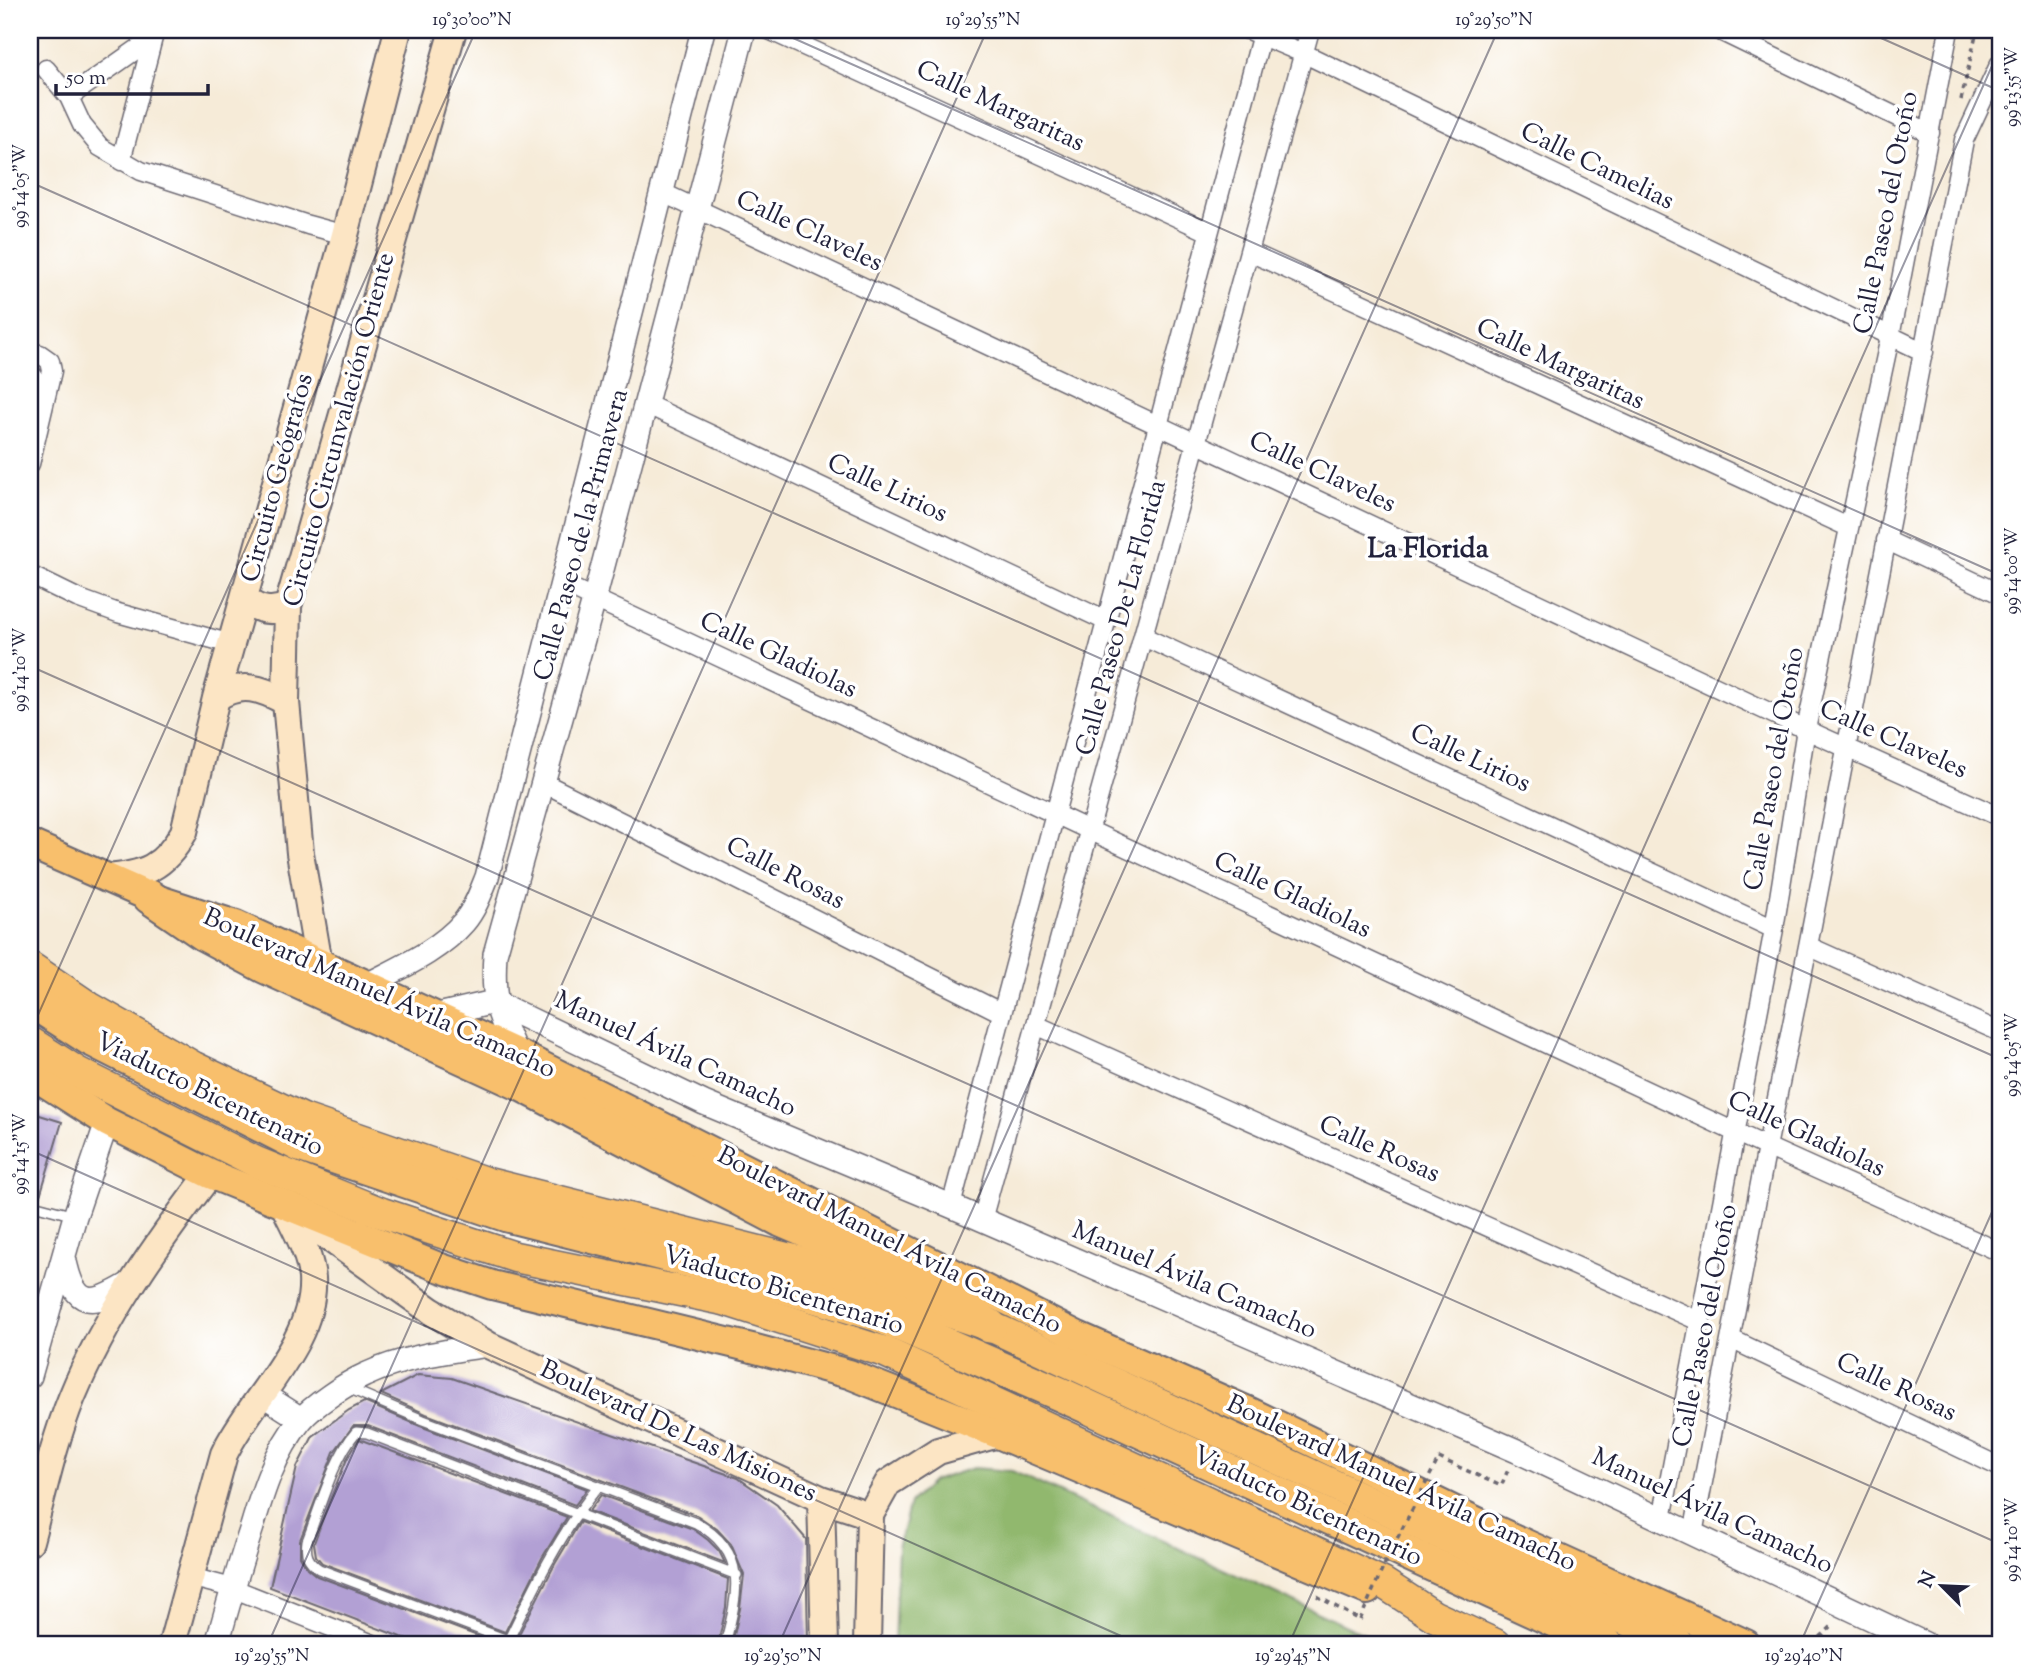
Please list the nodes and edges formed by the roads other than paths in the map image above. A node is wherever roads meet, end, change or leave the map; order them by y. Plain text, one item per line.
1 (398, 30) edge
2 (453, 30) edge
3 (703, 30) edge
4 (744, 30) edge
5 (769, 30) edge
6 (1310, 30) edge
7 (1718, 30) edge
8 (1949, 30) edge
9 (1257, 32) edge
10 (154, 34) edge
11 (1305, 54) junction
12 (2000, 63) edge
13 (46, 69) dead end
14 (69, 97) junction
15 (1930, 133) junction
16 (121, 161) junction
17 (661, 192) junction
18 (697, 209) junction
19 (1209, 232) junction
20 (345, 235) junction
21 (1250, 252) junction
22 (1890, 337) junction
23 (30, 352) edge
24 (1924, 352) junction
25 (30, 372) edge
26 (46, 395) junction
27 (646, 404) junction
28 (1158, 425) junction
29 (1197, 443) junction
30 (30, 464) edge
31 (1849, 527) junction
32 (1886, 540) junction
33 (30, 575) edge
34 (563, 584) junction
35 (2000, 594) edge
36 (245, 599) junction
37 (594, 600) junction
38 (288, 606) junction
39 (1106, 621) junction
40 (1144, 637) junction
41 (231, 644) junction
42 (216, 698) junction
43 (286, 702) junction
44 (1806, 729) junction
45 (1847, 748) junction
46 (544, 783) junction
47 (1055, 814) junction
48 (2000, 817) edge
49 (1090, 830) junction
50 (30, 844) edge
51 (105, 878) junction
52 (149, 897) junction
53 (1774, 929) junction
54 (1808, 946) junction
55 (319, 964) junction
56 (30, 967) edge
57 (367, 985) junction
58 (30, 1000) edge
59 (494, 1002) junction
60 (1002, 1013) junction
61 (434, 1016) junction
62 (1036, 1026) junction
63 (2000, 1032) edge
64 (30, 1042) edge
65 (516, 1053) junction
66 (30, 1073) edge
67 (107, 1122) junction
68 (1734, 1131) junction
69 (1767, 1147) junction
70 (210, 1174) junction
71 (284, 1205) junction
72 (37, 1206) dead end
73 (951, 1206) junction
74 (75, 1216) junction
75 (982, 1220) junction
76 (2000, 1252) edge
77 (64, 1254) junction
78 (134, 1281) junction
79 (1701, 1322) junction
80 (990, 1326) junction
81 (1731, 1339) junction
82 (488, 1345) junction
83 (30, 1376) edge
84 (344, 1386) junction
85 (262, 1394) junction
86 (301, 1419) junction
87 (998, 1434) junction
88 (2000, 1467) edge
89 (598, 1487) junction
90 (821, 1499) junction
91 (576, 1513) junction
92 (870, 1515) junction
93 (1662, 1519) junction
94 (1693, 1534) junction
95 (30, 1541) edge
96 (737, 1575) junction
97 (190, 1577) junction
98 (232, 1588) junction
99 (1434, 1616) junction
100 (513, 1643) edge
101 (172, 1644) edge
102 (217, 1644) edge
103 (373, 1644) edge
104 (725, 1644) edge
105 (825, 1644) edge
106 (867, 1644) edge
107 (1495, 1644) edge
108 (1606, 1644) edge
109 (1678, 1644) edge
110 (1746, 1644) edge
111 (1925, 1644) edge

1 - 20 main road, Circuito Geógrafos
2 - 38 main road, Circuito Circunvalación Oriente
3 - 17 street, Calle Paseo de la Primavera
4 - 18 street, Calle Paseo de la Primavera
5 - 19 street, Calle Margaritas
6 - 11 street, Calle Paseo De La Florida
7 - 15 street
8 - 15 street, Calle Paseo del Otoño
9 - 11 street, Calle Camelias
9 - 19 street, Calle Paseo De La Florida
10 - 14 street
10 - 16 street
11 - 21 street, Calle Paseo De La Florida
11 - 22 street, Calle Camelias
12 - 24 street, Calle Paseo del Otoño
13 - 14 street
14 - 16 street
15 - 22 street, Calle Paseo del Otoño
16 - 20 street
17 - 18 street, Calle Claveles
17 - 34 street, Calle Paseo de la Primavera
18 - 27 street, Calle Paseo de la Primavera
18 - 28 street, Calle Claveles
19 - 28 street, Calle Paseo De La Florida
20 - 36 main road, Circuito Geógrafos
21 - 29 street, Calle Paseo De La Florida
21 - 31 street, Calle Margaritas
22 - 24 street, Calle Camelias
22 - 31 street, Calle Paseo del Otoño
23 - 26 street
24 - 32 street, Calle Paseo del Otoño
25 - 26 street
26 - 30 street
27 - 37 street, Calle Paseo de la Primavera
27 - 39 street, Calle Lirios
28 - 29 street, Calle Claveles
28 - 39 street, Calle Paseo De La Florida
29 - 40 street, Calle Paseo De La Florida
29 - 44 street, Calle Claveles
31 - 44 street, Calle Paseo del Otoño
32 - 35 street
32 - 45 street, Calle Paseo del Otoño
33 - 41 street
34 - 37 street, Calle Gladiolas
34 - 57 street, Calle Paseo de la Primavera
36 - 38 main road
36 - 41 main road, Circuito Geógrafos
37 - 46 street, Calle Paseo de la Primavera
37 - 47 street, Calle Gladiolas
38 - 43 main road, Circuito Circunvalación Oriente
39 - 47 street, Calle Paseo De La Florida
40 - 49 street, Calle Paseo De La Florida
40 - 53 street, Calle Lirios
41 - 42 main road, Circuito Geógrafos
42 - 43 main road
42 - 51 main road, Circuito Geógrafos
43 - 55 main road, Circuito Circunvalación Oriente
44 - 45 street, Calle Claveles
44 - 53 street, Calle Paseo del Otoño
45 - 48 street, Calle Claveles
45 - 54 street, Calle Paseo del Otoño
46 - 59 street, Calle Paseo de la Primavera
46 - 60 street, Calle Rosas
47 - 49 street, Calle Gladiolas
47 - 60 street, Calle Paseo De La Florida
49 - 62 street, Calle Paseo De La Florida
49 - 68 street, Calle Gladiolas
50 - 51 main road, Boulevard Manuel Ávila Camacho
51 - 52 main road, Boulevard Manuel Ávila Camacho
52 - 55 main road, Boulevard Manuel Ávila Camacho
52 - 80 highway
53 - 68 street, Calle Paseo del Otoño
54 - 63 street
54 - 69 street, Calle Paseo del Otoño
55 - 57 main road, Boulevard Manuel Ávila Camacho
56 - 80 highway, Boulevard Manuel Ávila Camacho
57 - 61 main road, Boulevard Manuel Ávila Camacho
58 - 108 highway, Viaducto Bicentenario
59 - 61 street
59 - 65 street, Calle Paseo de la Primavera
59 - 73 street, Manuel Ávila Camacho
60 - 73 street, Calle Paseo De La Florida
61 - 65 main road, Boulevard Manuel Ávila Camacho
62 - 75 street, Calle Paseo De La Florida
62 - 79 street, Calle Rosas
64 - 99 highway
65 - 110 main road, Boulevard Manuel Ávila Camacho
66 - 67 main road
67 - 70 main road
67 - 74 street
68 - 69 street, Calle Gladiolas
68 - 79 street, Calle Paseo del Otoño
69 - 76 street, Calle Gladiolas
69 - 81 street, Calle Paseo del Otoño
70 - 71 main road
70 - 78 main road
71 - 82 main road, Boulevard De Las Misiones
71 - 85 main road
71 - 87 main road
72 - 74 lane
73 - 75 street, Manuel Ávila Camacho
74 - 77 street
75 - 93 street, Manuel Ávila Camacho
77 - 78 street
77 - 83 street
78 - 95 main road
79 - 93 street, Calle Paseo del Otoño
80 - 109 highway, Boulevard Manuel Ávila Camacho
81 - 88 street, Calle Rosas
81 - 94 street, Calle Paseo del Otoño
82 - 84 street
82 - 90 main road, Boulevard De Las Misiones
84 - 86 street
84 - 89 lane
85 - 86 street
85 - 97 main road
86 - 98 street
87 - 92 main road
87 - 99 main road
89 - 91 lane
89 - 96 lane
90 - 92 main road, Boulevard De Las Misiones
90 - 105 main road
91 - 96 lane
91 - 100 lane
91 - 100 lane
92 - 106 main road
93 - 94 street, Manuel Ávila Camacho
94 - 111 street, Manuel Ávila Camacho
96 - 104 lane
97 - 98 street
97 - 101 main road
98 - 102 street
98 - 103 street
99 - 107 highway

